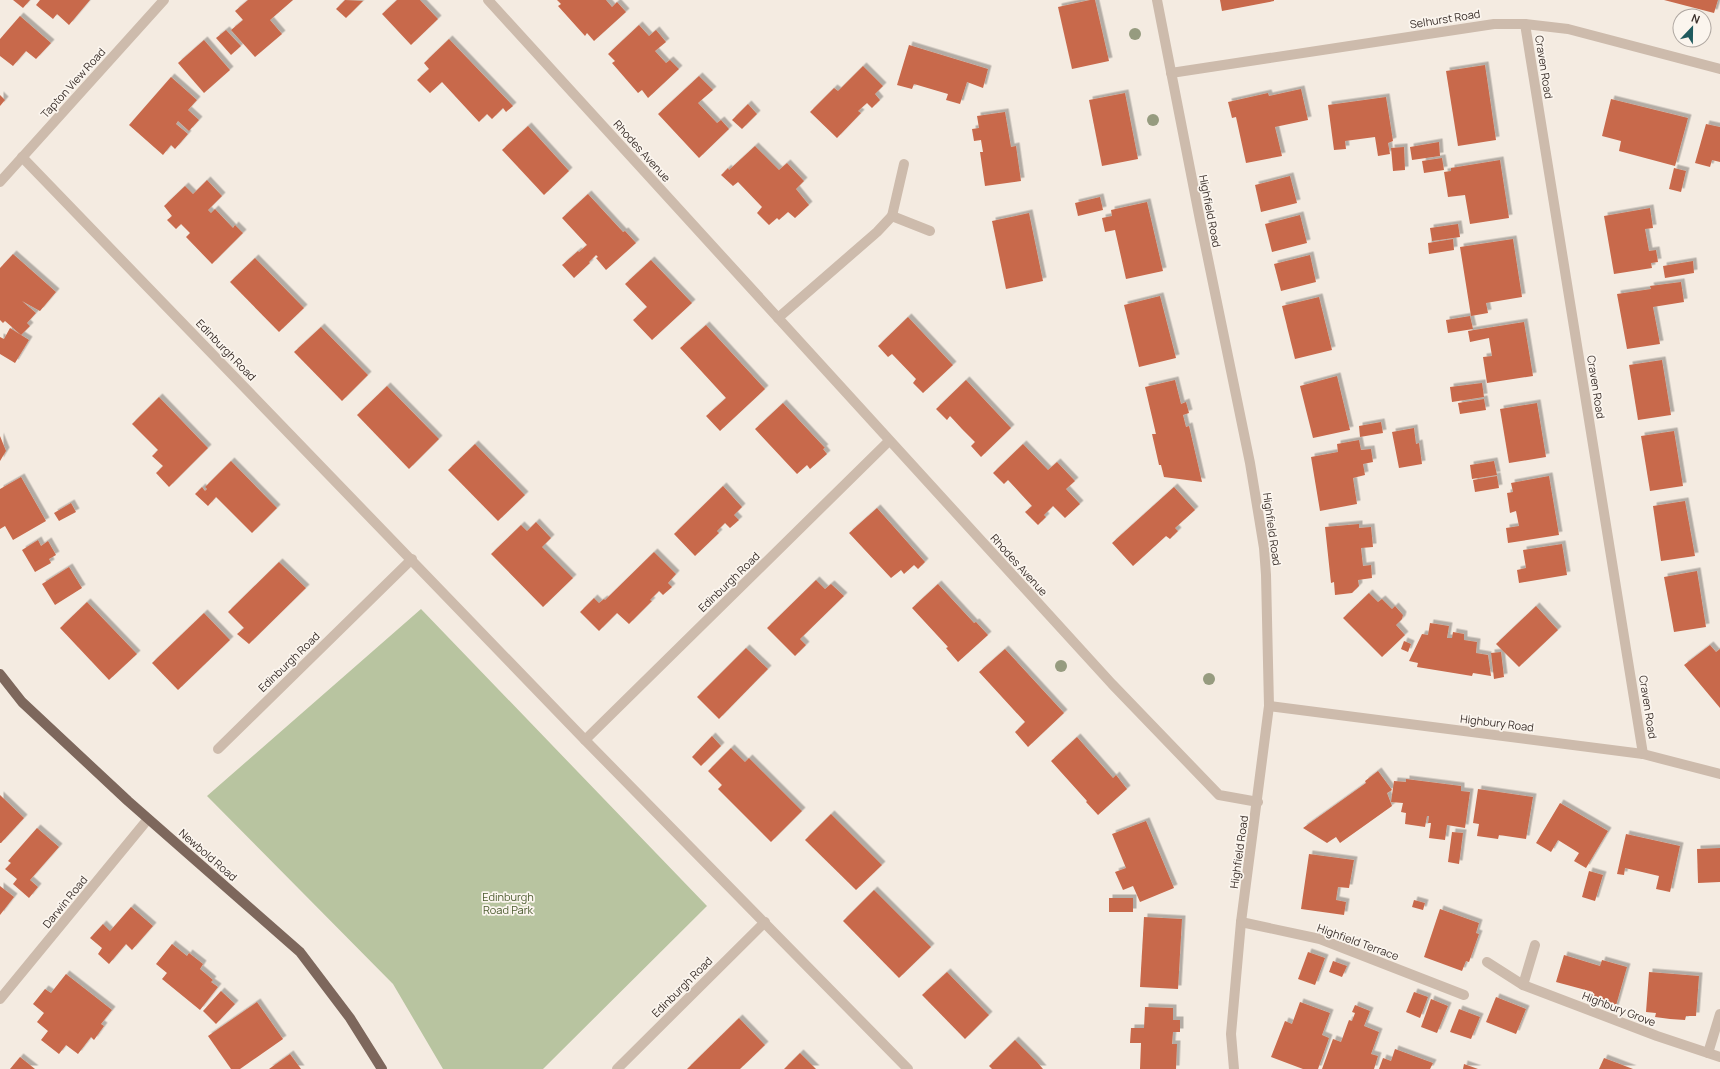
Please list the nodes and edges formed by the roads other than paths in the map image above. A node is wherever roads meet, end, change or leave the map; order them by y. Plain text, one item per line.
1 (164, 0) edge
2 (488, 0) edge
3 (1157, 0) edge
4 (1525, 24) junction
5 (1720, 69) edge
6 (1171, 73) junction
7 (22, 157) junction
8 (904, 164) dead end
9 (0, 182) edge
10 (892, 216) junction
11 (930, 231) dead end
12 (778, 318) junction
13 (889, 441) junction
14 (412, 559) junction
15 (0, 674) edge
16 (1269, 706) junction
17 (585, 740) junction
18 (218, 749) dead end
19 (1643, 754) junction
20 (1720, 774) edge
21 (1258, 802) junction
22 (148, 819) junction
23 (765, 922) junction
24 (1241, 922) junction
25 (1535, 945) dead end
26 (1487, 962) dead end
27 (1523, 985) junction
28 (1464, 995) dead end
29 (0, 999) edge
30 (1720, 1014) edge
31 (1708, 1053) junction
32 (1720, 1057) edge
33 (382, 1069) edge
34 (617, 1069) edge
35 (908, 1069) edge
36 (1234, 1069) edge

1 - 7 street, Tapton View Road
2 - 12 street, Rhodes Avenue
3 - 6 street, Highfield Road
4 - 5 street, Selhurst Road
4 - 6 street, Selhurst Road
4 - 19 street, Craven Road
6 - 16 street, Highfield Road
7 - 9 street, Tapton View Road
7 - 14 street, Edinburgh Road
8 - 10 street
10 - 11 street
10 - 12 street
12 - 13 street, Rhodes Avenue
13 - 17 street, Edinburgh Road
13 - 21 street, Rhodes Avenue
14 - 17 street, Edinburgh Road
14 - 18 street, Edinburgh Road
15 - 22 main road, Newbold Road
16 - 19 street, Highbury Road
16 - 21 street, Highfield Road
17 - 23 street, Edinburgh Road
19 - 20 street, Highbury Road
21 - 24 street, Highfield Road
22 - 29 street, Darwin Road
22 - 33 main road, Newbold Road
23 - 34 street, Edinburgh Road
23 - 35 street, Edinburgh Road
24 - 28 street, Highfield Terrace
24 - 36 street, Highfield Road
25 - 27 street
26 - 27 street, Highbury Grove
27 - 31 street, Highbury Grove
30 - 31 street
31 - 32 street, Highbury Grove

